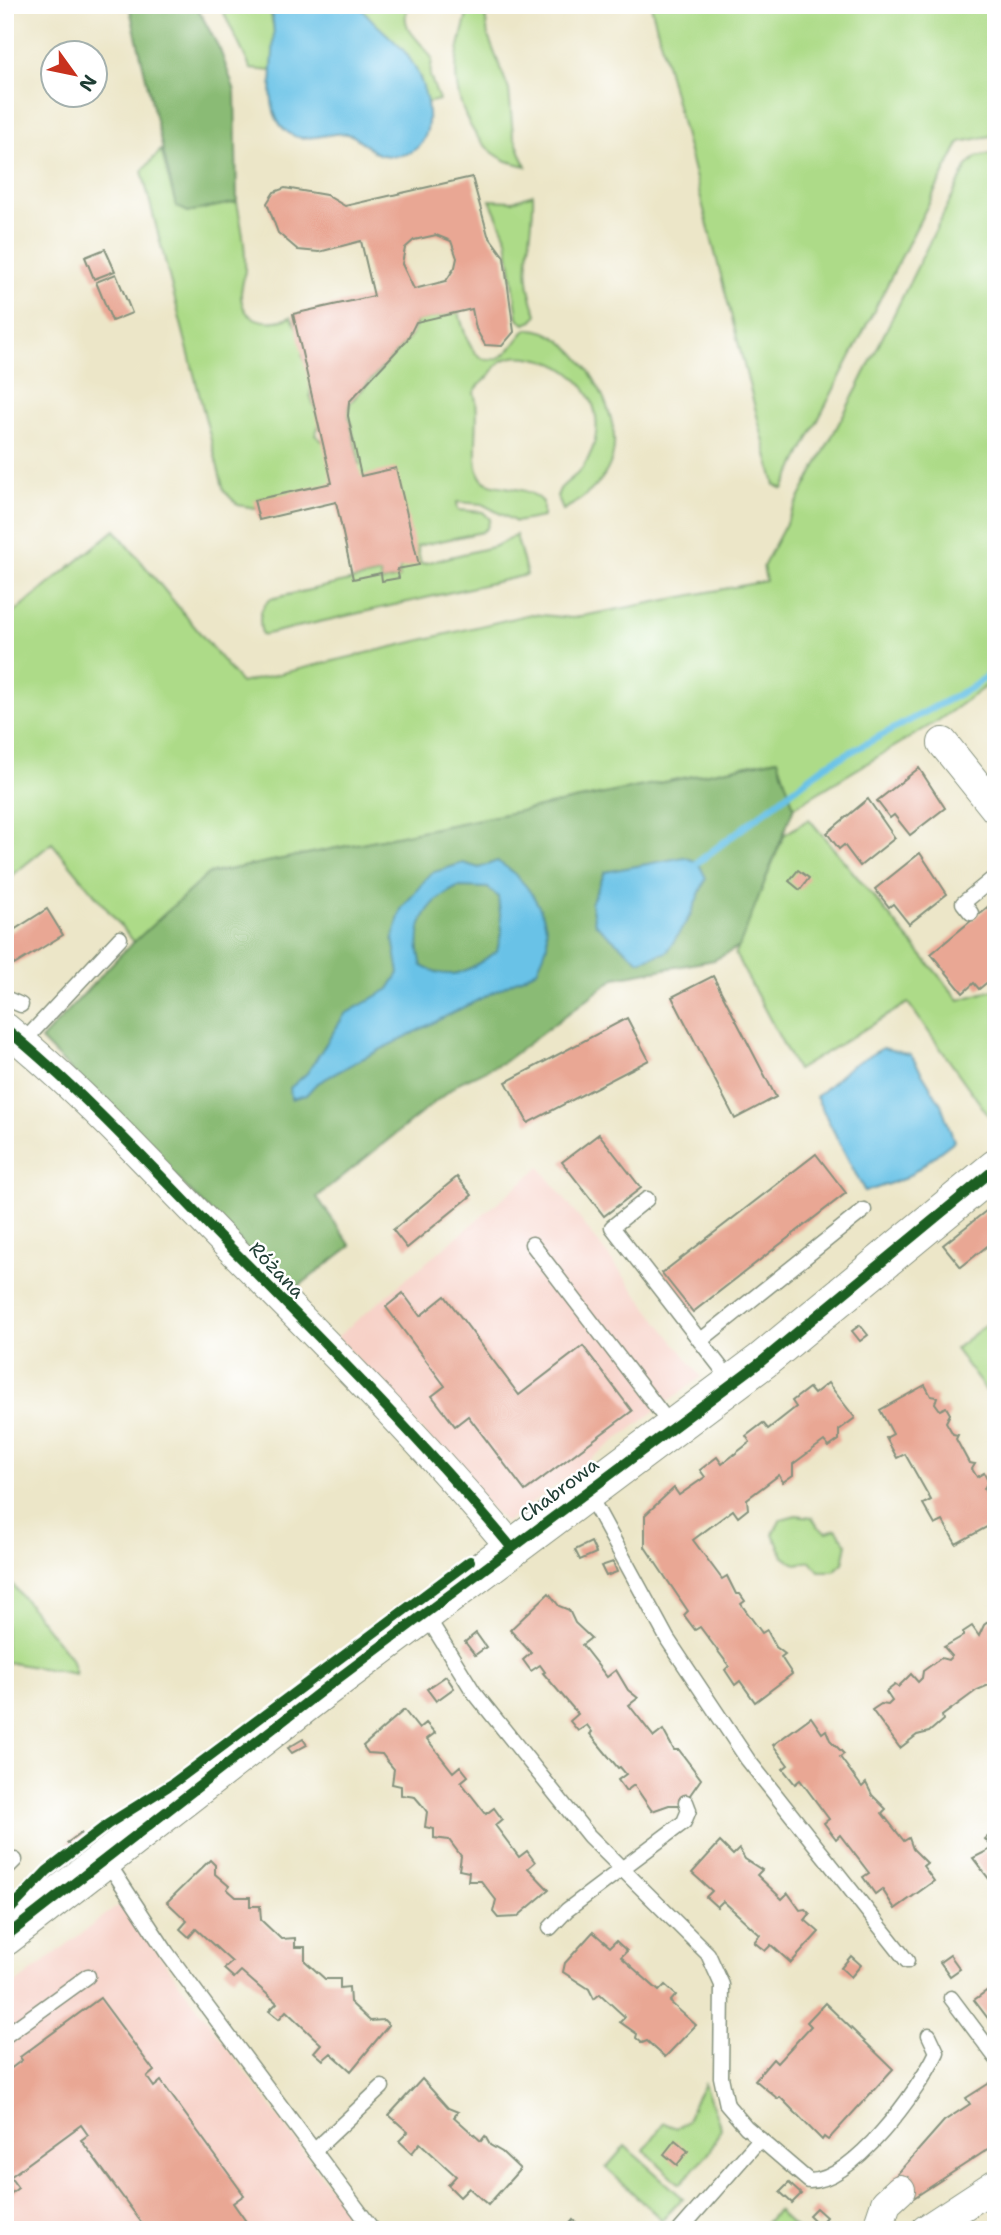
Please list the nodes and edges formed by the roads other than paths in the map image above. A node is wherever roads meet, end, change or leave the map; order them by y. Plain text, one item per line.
1 (943, 743) dead end
2 (996, 809) edge
3 (996, 876) edge
4 (971, 913) dead end
5 (120, 938) dead end
6 (5, 998) edge
7 (16, 1025) edge
8 (996, 1168) edge
9 (647, 1199) dead end
10 (864, 1210) dead end
11 (532, 1244) dead end
12 (700, 1342) junction
13 (733, 1383) junction
14 (673, 1429) junction
15 (587, 1492) junction
16 (512, 1548) junction
17 (425, 1613) junction
18 (685, 1802) dead end
19 (105, 1859) junction
20 (620, 1867) junction
21 (550, 1928) dead end
22 (5, 1937) edge
23 (907, 1961) dead end
24 (88, 1976) dead end
25 (951, 1998) dead end
26 (929, 2035) dead end
27 (5, 2036) edge
28 (996, 2058) edge
29 (382, 2087) dead end
30 (760, 2139) junction
31 (314, 2151) junction
32 (996, 2184) edge
33 (900, 2190) dead end
34 (373, 2230) edge
35 (680, 2230) edge
36 (877, 2230) edge
37 (926, 2230) edge

1 - 2 street
3 - 4 lane
5 - 7 lane
6 - 7 lane
7 - 16 street, Różana
8 - 13 street, Chabrowa
9 - 12 lane
10 - 12 lane
11 - 14 lane
12 - 13 lane
13 - 14 street, Chabrowa
14 - 15 street, Chabrowa
15 - 16 street, Chabrowa
15 - 23 lane
16 - 17 street, Chabrowa
17 - 19 street, Chabrowa
17 - 20 lane
18 - 20 lane
19 - 22 street, Chabrowa
19 - 31 lane
20 - 21 lane
20 - 30 lane
24 - 27 lane
25 - 28 lane
26 - 30 lane
29 - 31 lane
30 - 35 lane
31 - 34 lane
32 - 37 street
33 - 36 street

